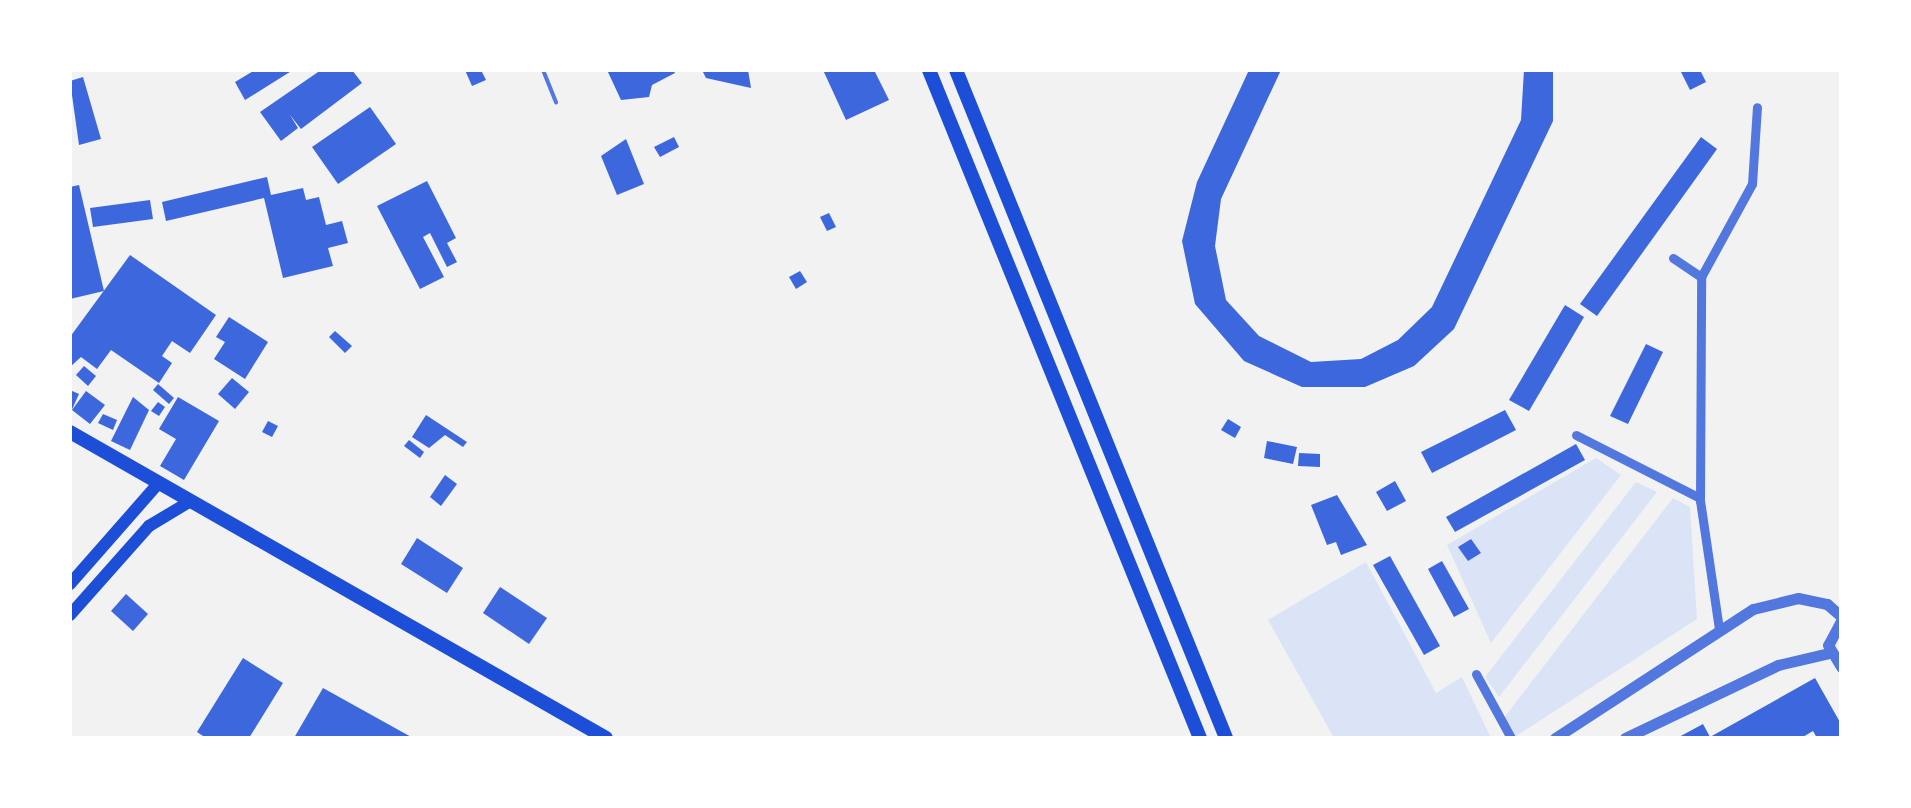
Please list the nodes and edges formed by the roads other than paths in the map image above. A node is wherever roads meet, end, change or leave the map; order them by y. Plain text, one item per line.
1 (543, 70) edge
2 (929, 70) edge
3 (956, 70) edge
4 (556, 102) dead end
5 (1757, 107) dead end
6 (1673, 258) dead end
7 (1700, 277) junction
8 (70, 432) edge
9 (1576, 435) dead end
10 (158, 484) junction
11 (1700, 498) junction
12 (189, 502) junction
13 (70, 584) edge
14 (70, 615) edge
15 (1841, 618) edge
16 (1719, 629) junction
17 (1829, 654) junction
18 (1841, 667) edge
19 (1476, 674) dead end
20 (1642, 734) edge
21 (606, 738) edge
22 (1200, 738) edge
23 (1226, 738) edge
24 (1510, 738) edge
25 (1555, 738) edge
26 (1625, 738) edge

1 - 4 lane
2 - 22 main road
3 - 23 main road
5 - 7 street
6 - 7 street
7 - 11 street
8 - 10 main road
9 - 11 street
10 - 12 main road
10 - 13 main road
11 - 16 street
12 - 14 main road
12 - 21 main road
15 - 16 street
15 - 17 street
16 - 25 street
17 - 18 street
17 - 20 street
19 - 24 street
20 - 26 street

